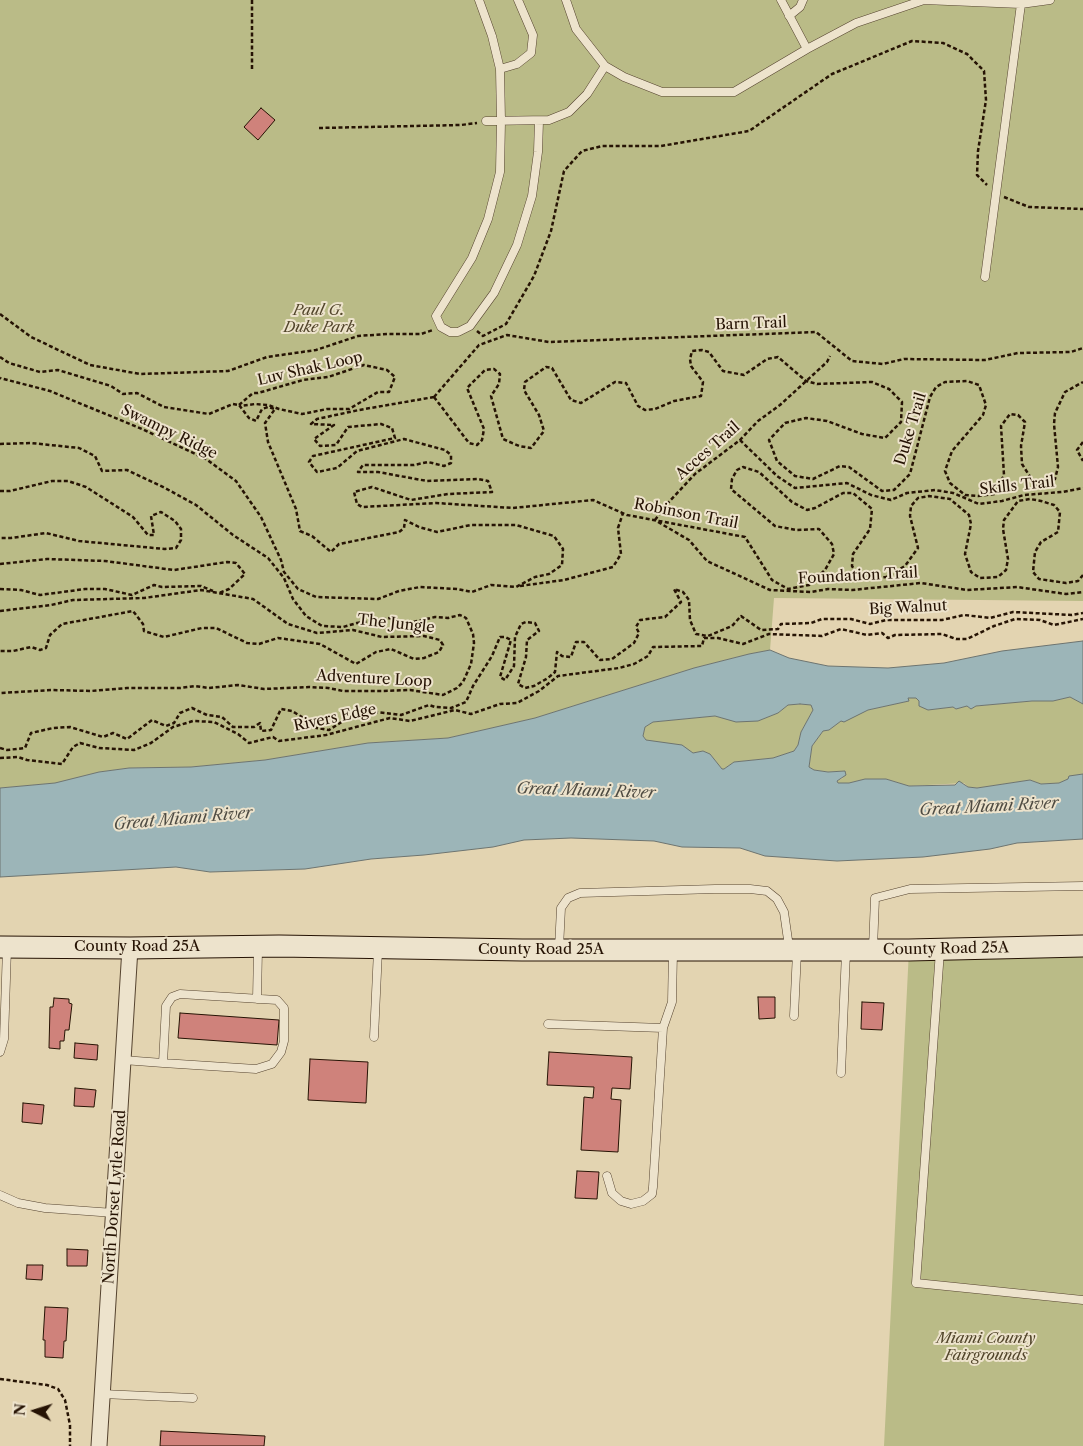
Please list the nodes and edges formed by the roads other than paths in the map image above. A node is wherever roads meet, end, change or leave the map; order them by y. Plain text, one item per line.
1 (479, 0) edge
2 (518, 0) edge
3 (566, 0) edge
4 (781, 0) edge
5 (803, 0) edge
6 (1050, 0) edge
7 (1021, 4) junction
8 (789, 16) junction
9 (807, 49) junction
10 (605, 66) junction
11 (500, 69) junction
12 (486, 121) road end
13 (501, 121) junction
14 (539, 121) junction
15 (985, 277) dead end
16 (1083, 886) edge
17 (1083, 946) edge
18 (4, 947) edge
19 (258, 947) junction
20 (130, 948) junction
21 (378, 948) junction
22 (940, 949) junction
23 (559, 950) junction
24 (673, 950) junction
25 (793, 950) junction
26 (846, 950) junction
27 (873, 950) junction
28 (258, 999) junction
29 (794, 1016) dead end
30 (548, 1024) dead end
31 (663, 1028) junction
32 (374, 1037) dead end
33 (0, 1052) edge
34 (123, 1060) junction
35 (164, 1063) junction
36 (841, 1073) dead end
37 (608, 1176) dead end
38 (0, 1195) edge
39 (114, 1213) junction
40 (1083, 1300) edge
41 (102, 1394) junction
42 (194, 1398) dead end
43 (99, 1446) edge

1 - 11 lane
2 - 11 lane
3 - 10 lane
4 - 8 lane
5 - 8 lane
6 - 7 lane
7 - 9 lane
7 - 15 lane
8 - 9 lane
9 - 10 lane
10 - 14 lane
11 - 13 lane
12 - 13 lane
13 - 14 lane
13 - 14 lane
16 - 27 lane
17 - 22 main road, County Road 25A
18 - 20 main road, County Road 25A
18 - 33 lane
19 - 20 main road, County Road 25A
19 - 21 main road, County Road 25A
19 - 28 lane
20 - 34 street, North Dorset Lytle Road
21 - 23 main road, County Road 25A
21 - 32 lane
22 - 27 main road, County Road 25A
22 - 40 lane
23 - 24 main road, County Road 25A
23 - 25 lane
24 - 25 main road, County Road 25A
24 - 31 lane
25 - 26 main road, County Road 25A
25 - 29 lane
26 - 27 main road, County Road 25A
26 - 36 lane
28 - 35 lane
28 - 35 lane
30 - 31 lane
31 - 37 lane
34 - 35 lane
34 - 39 street, North Dorset Lytle Road
38 - 39 lane
39 - 41 street, North Dorset Lytle Road
41 - 42 lane
41 - 43 street, North Dorset Lytle Road

